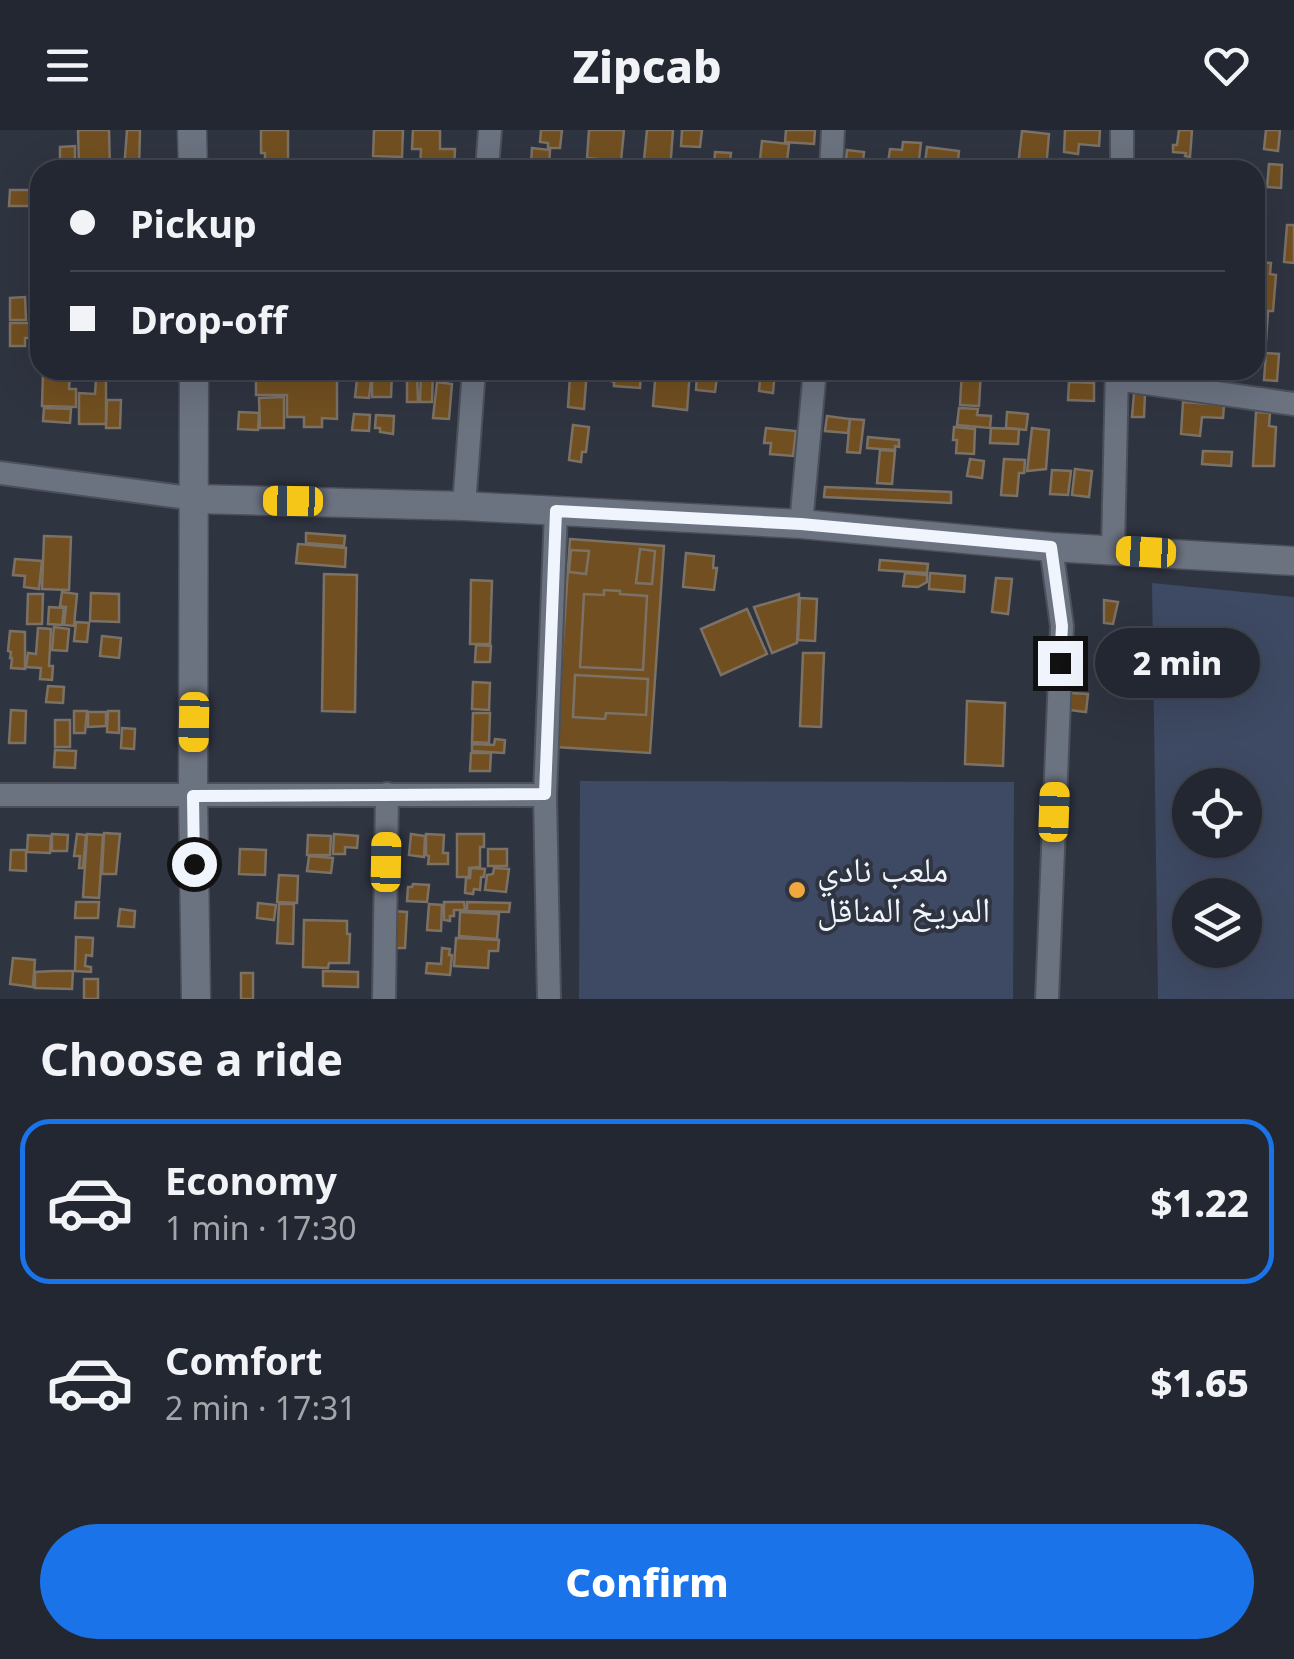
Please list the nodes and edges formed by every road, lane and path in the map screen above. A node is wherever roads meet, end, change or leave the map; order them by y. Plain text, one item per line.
1 (192, 130) edge
2 (490, 130) edge
3 (833, 130) edge
4 (1122, 130) edge
5 (192, 160) edge
6 (488, 160) edge
7 (831, 160) edge
8 (1122, 160) edge
9 (194, 380) edge
10 (473, 380) edge
11 (814, 380) edge
12 (1117, 380) edge
13 (1152, 380) edge
14 (1294, 404) edge
15 (0, 473) edge
16 (196, 499) junction
17 (464, 506) junction
18 (556, 511) junction
19 (801, 524) junction
20 (1051, 547) junction
21 (1113, 550) junction
22 (1294, 560) edge
23 (387, 794) junction
24 (545, 794) junction
25 (0, 795) edge
26 (193, 796) junction
27 (196, 999) edge
28 (384, 999) edge
29 (549, 999) edge
30 (1046, 999) edge

1 - 5 street
2 - 6 street
3 - 7 street
4 - 8 street
9 - 16 street
10 - 17 street
11 - 19 street
12 - 21 street
13 - 14 street
15 - 16 street
16 - 17 street
16 - 26 street
17 - 18 street
18 - 19 street
18 - 24 street
19 - 20 street
20 - 21 street
20 - 30 street
21 - 22 street
23 - 24 street
23 - 26 street
23 - 28 street
24 - 29 street
25 - 26 street
26 - 27 street

